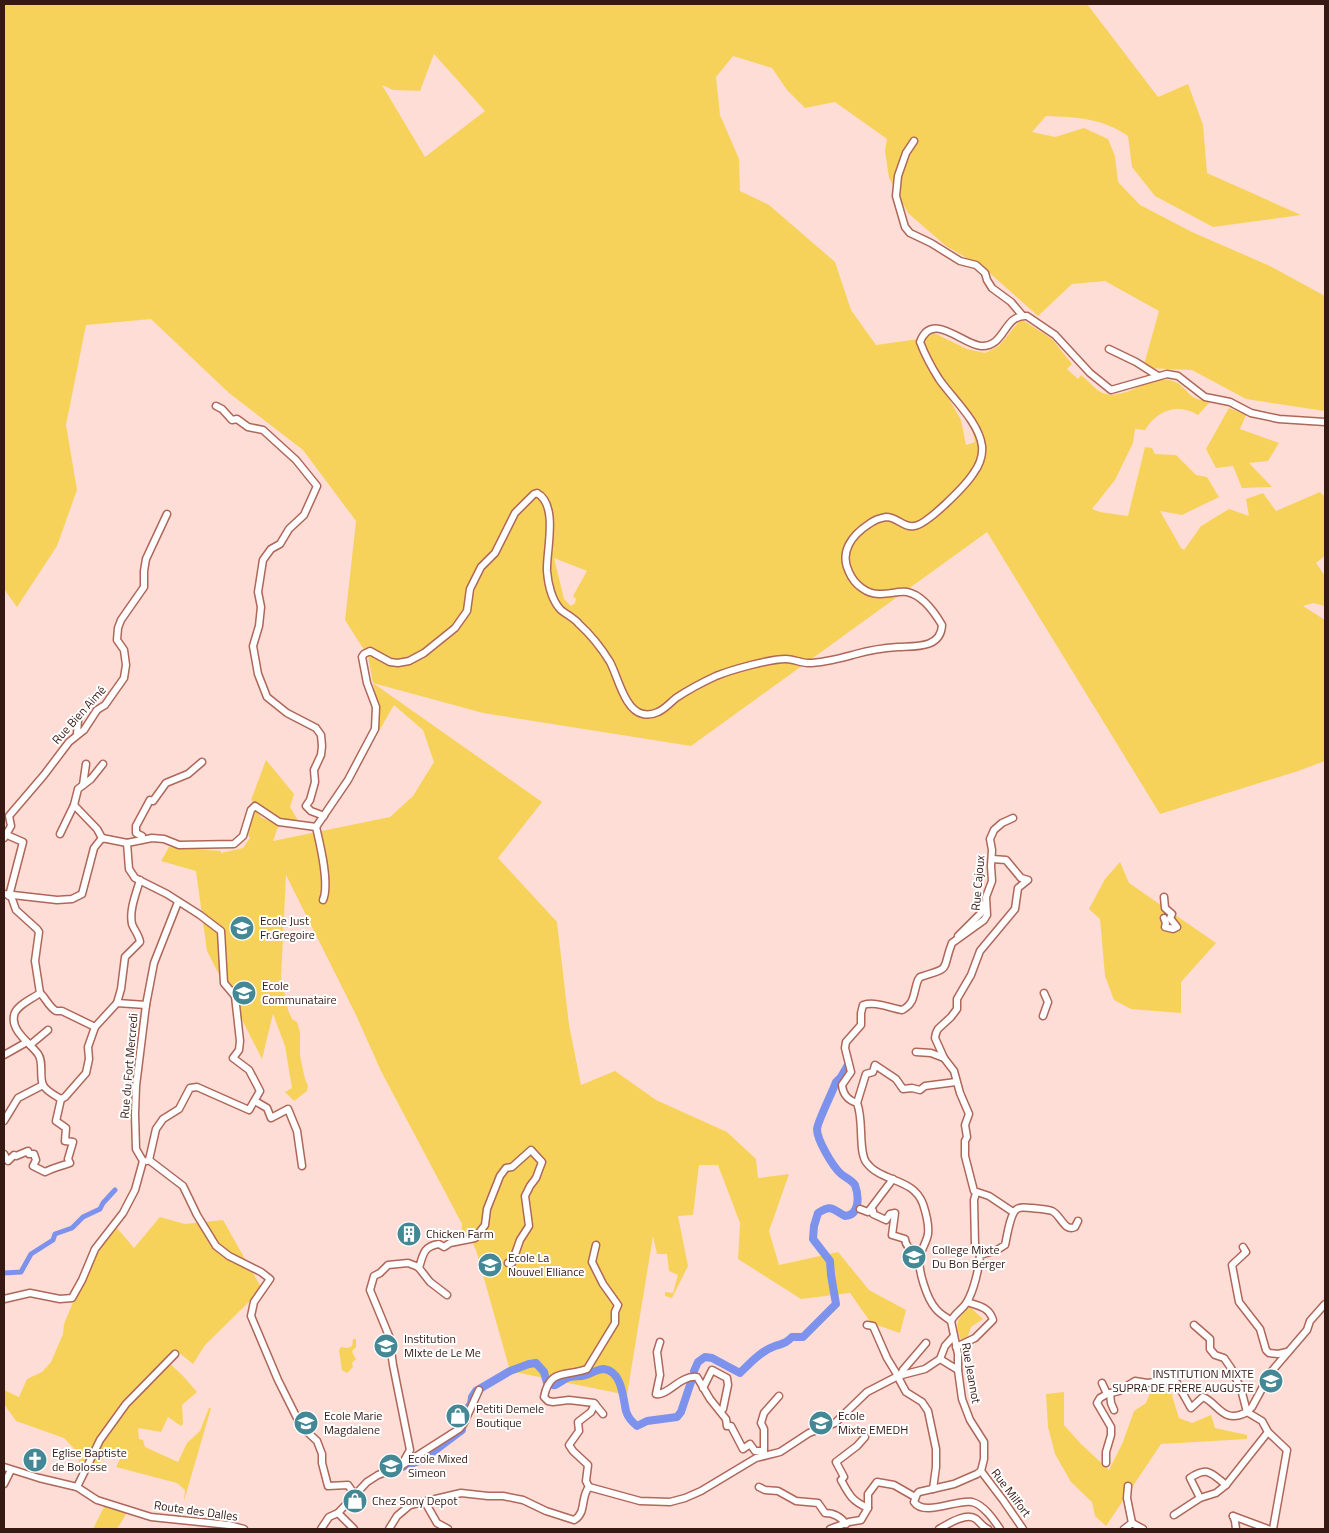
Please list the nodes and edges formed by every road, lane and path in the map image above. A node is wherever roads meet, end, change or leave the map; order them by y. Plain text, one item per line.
1 (914, 141) dead end
2 (1022, 315) junction
3 (1109, 349) dead end
4 (1158, 376) junction
5 (216, 406) dead end
6 (1325, 422) edge
7 (167, 514) dead end
8 (78, 720) dead end
9 (77, 734) junction
10 (202, 762) dead end
11 (86, 764) dead end
12 (103, 764) dead end
13 (83, 785) junction
14 (74, 806) junction
15 (324, 816) junction
16 (1013, 818) dead end
17 (316, 827) junction
18 (60, 834) dead end
19 (5, 836) edge
20 (102, 838) junction
21 (141, 840) junction
22 (127, 843) junction
23 (992, 859) junction
24 (140, 880) junction
25 (8, 895) edge
26 (1164, 898) dead end
27 (322, 900) dead end
28 (178, 902) junction
29 (1164, 918) dead end
30 (40, 993) junction
31 (1044, 993) dead end
32 (116, 1003) junction
33 (146, 1005) junction
34 (1043, 1016) dead end
35 (95, 1027) junction
36 (48, 1030) dead end
37 (29, 1044) junction
38 (916, 1052) dead end
39 (4, 1055) edge
40 (944, 1058) junction
41 (956, 1082) junction
42 (43, 1085) junction
43 (61, 1099) junction
44 (255, 1101) junction
45 (857, 1103) junction
46 (4, 1121) edge
47 (4, 1154) edge
48 (146, 1161) junction
49 (302, 1166) dead end
50 (893, 1179) junction
51 (976, 1193) junction
52 (860, 1209) dead end
53 (870, 1211) junction
54 (1013, 1212) junction
55 (1078, 1221) dead end
56 (596, 1245) dead end
57 (1243, 1247) dead end
58 (980, 1255) junction
59 (920, 1256) junction
60 (508, 1263) dead end
61 (419, 1268) junction
62 (448, 1295) dead end
63 (5, 1301) edge
64 (967, 1302) junction
65 (1325, 1304) edge
66 (951, 1321) junction
67 (867, 1324) dead end
68 (1194, 1325) dead end
69 (953, 1337) junction
70 (660, 1342) dead end
71 (926, 1343) dead end
72 (956, 1347) junction
73 (1287, 1352) junction
74 (174, 1354) dead end
75 (940, 1359) junction
76 (958, 1370) junction
77 (899, 1375) junction
78 (1102, 1383) dead end
79 (703, 1388) junction
80 (479, 1390) dead end
81 (1108, 1394) junction
82 (779, 1396) dead end
83 (596, 1404) junction
84 (1114, 1410) dead end
85 (720, 1411) junction
86 (1247, 1412) junction
87 (603, 1414) dead end
88 (1268, 1432) junction
89 (865, 1437) dead end
90 (764, 1453) junction
91 (1106, 1463) dead end
92 (401, 1466) junction
93 (4, 1467) edge
94 (11, 1470) junction
95 (981, 1472) junction
96 (4, 1484) edge
97 (1226, 1485) junction
98 (1128, 1486) dead end
99 (77, 1487) junction
100 (589, 1487) junction
101 (759, 1487) dead end
102 (933, 1489) junction
103 (355, 1495) junction
104 (915, 1498) junction
105 (1200, 1498) junction
106 (425, 1502) junction
107 (868, 1508) junction
108 (338, 1513) junction
109 (1174, 1515) dead end
110 (1132, 1523) junction
111 (846, 1524) junction
112 (244, 1529) edge
113 (321, 1529) edge
114 (354, 1529) edge
115 (389, 1529) edge
116 (448, 1529) edge
117 (830, 1529) edge
118 (939, 1529) edge
119 (988, 1529) edge
120 (1000, 1529) edge
121 (1023, 1529) edge
122 (1124, 1529) edge
123 (1143, 1529) edge
124 (1236, 1529) edge
125 (1268, 1529) edge
126 (1273, 1529) edge

1 - 2 street
2 - 4 street
2 - 15 street
3 - 4 street
4 - 6 street
5 - 15 street
7 - 9 street, Rue Bien Aimé
8 - 9 street
9 - 19 street, Rue Bien Aimé
10 - 21 street
11 - 13 street
12 - 13 street
13 - 14 street
14 - 18 street
14 - 20 street
15 - 17 street
16 - 23 street, Rue Cajoux
17 - 21 street
17 - 27 street
19 - 25 street
20 - 22 street
20 - 25 street
21 - 22 street
22 - 24 street
23 - 40 street
23 - 45 street, Rue Cajoux
24 - 28 street
24 - 32 street
25 - 30 street
26 - 29 street
28 - 33 street, Rue du Fort Mercredi
28 - 44 street
30 - 35 street
30 - 37 street
31 - 34 street
32 - 33 street
32 - 35 street
33 - 48 street, Rue du Fort Mercredi
35 - 43 street
36 - 37 street
37 - 39 street
37 - 42 street
38 - 40 street
40 - 41 street
41 - 45 street
41 - 51 street
42 - 43 street
42 - 46 street
43 - 47 street
44 - 48 street
44 - 49 street
45 - 50 street, Rue Cajoux
48 - 63 street
48 - 103 street
50 - 53 street
50 - 59 street, Rue Cajoux
51 - 54 street
51 - 58 street
52 - 53 street
53 - 59 street
54 - 55 street
54 - 58 street
56 - 83 street
57 - 73 street
58 - 64 street
59 - 66 street, Rue Cajoux
60 - 61 street
61 - 62 street
61 - 92 street
64 - 66 street
64 - 72 street
65 - 73 street
66 - 69 street, Rue Jeannot
67 - 77 street
68 - 86 street
69 - 72 street, Rue Jeannot
69 - 75 street
70 - 79 street
71 - 77 street
72 - 76 street, Rue Jeannot
73 - 86 street
74 - 99 street
75 - 76 street
75 - 77 street
76 - 95 street, Rue Jeannot
77 - 90 street
77 - 102 street
78 - 81 street
79 - 85 street
79 - 85 street
80 - 92 street
81 - 84 street
81 - 86 street
81 - 91 street
82 - 90 street
83 - 87 street
83 - 100 street
85 - 90 street
86 - 88 street
88 - 97 street
88 - 126 street
89 - 107 street
90 - 100 street
92 - 103 street
93 - 94 street, Route des Dalles
94 - 96 street
94 - 99 street, Route des Dalles
95 - 102 street
95 - 121 street, Rue Milfort
97 - 105 street
97 - 105 street
98 - 110 street
99 - 112 street, Route des Dalles
100 - 106 street
101 - 111 street
102 - 104 street
103 - 108 street
104 - 107 street
104 - 120 street
105 - 109 street
106 - 115 street
106 - 116 street
107 - 111 street
108 - 113 street
108 - 114 street
110 - 122 street
110 - 123 street
111 - 117 street
118 - 119 street
124 - 125 street

